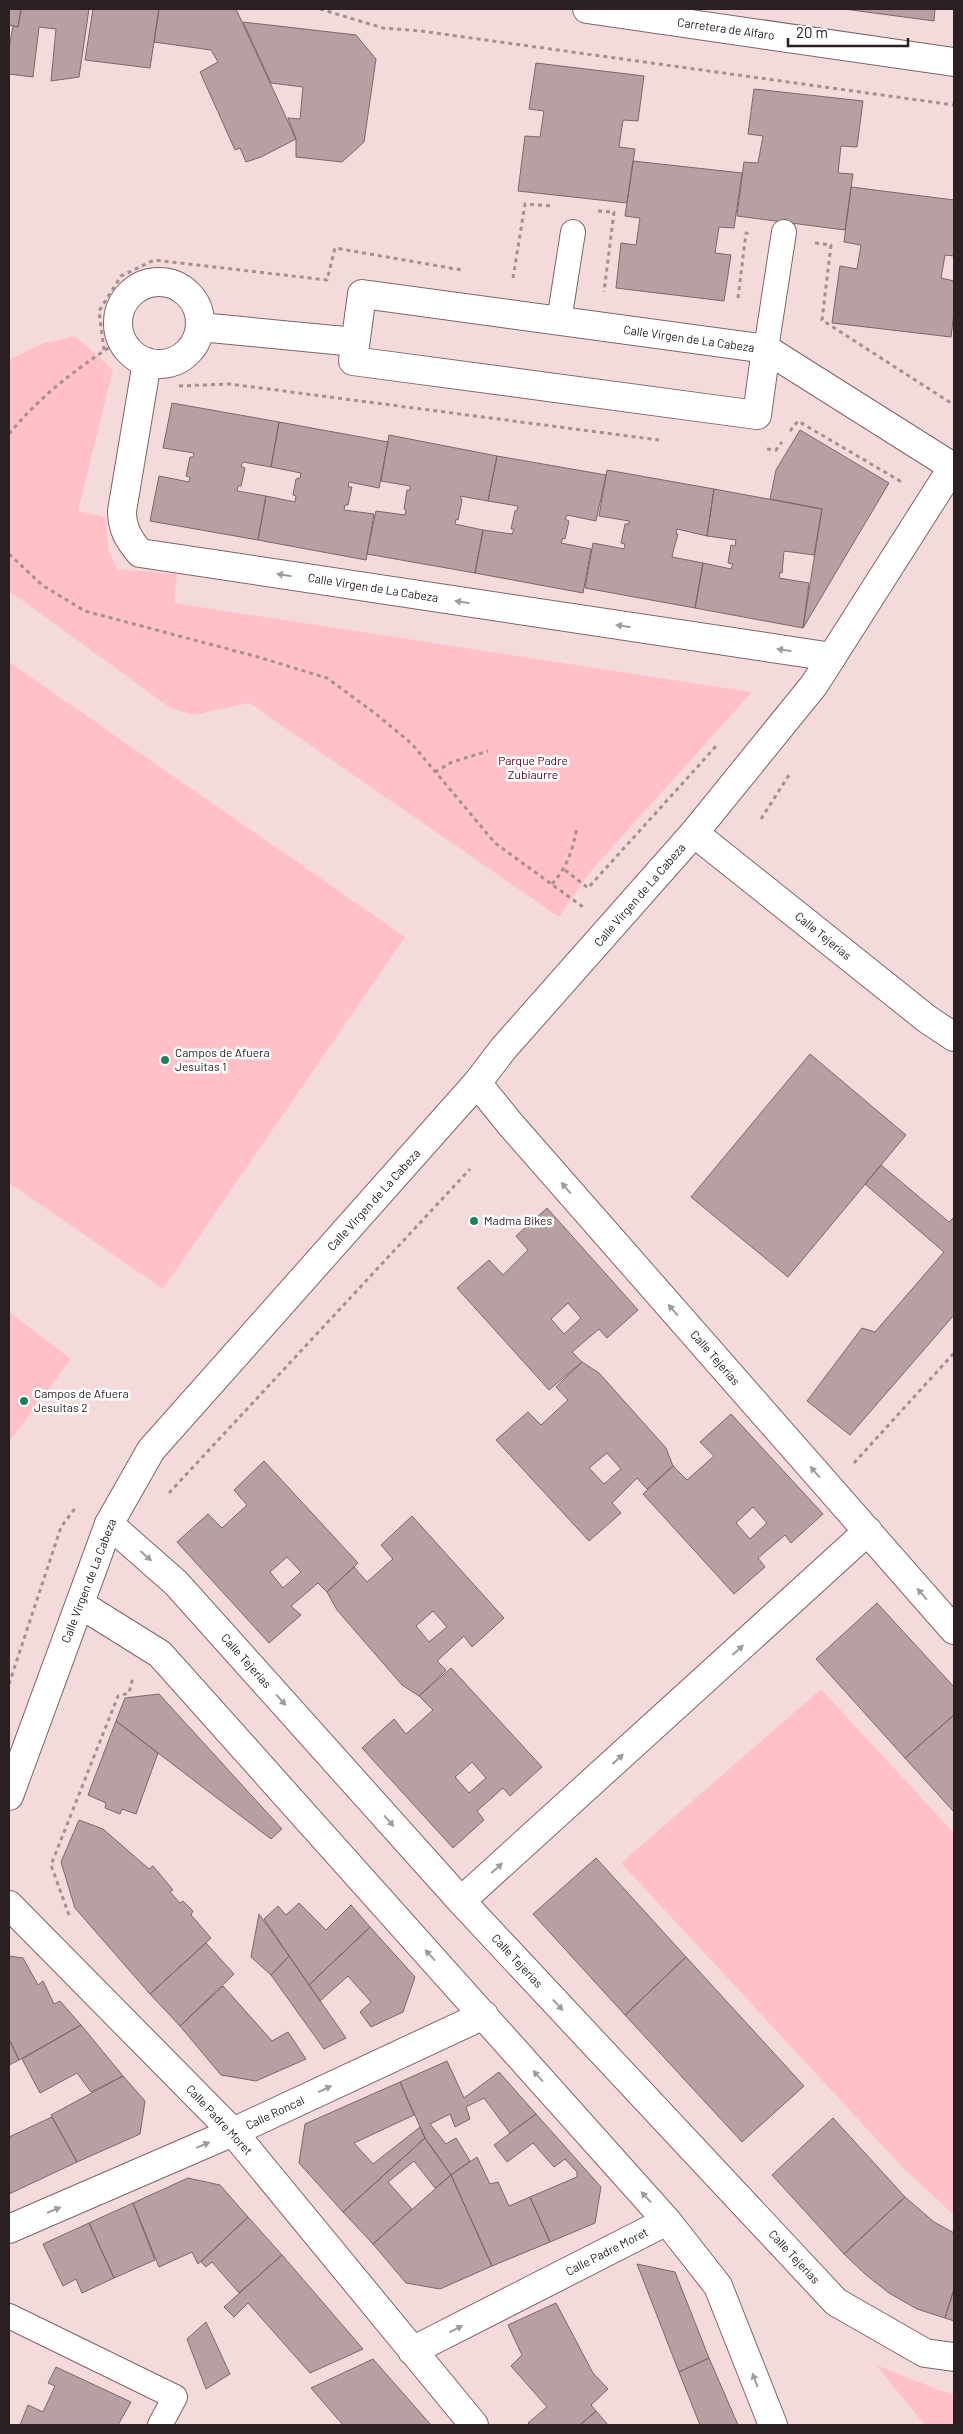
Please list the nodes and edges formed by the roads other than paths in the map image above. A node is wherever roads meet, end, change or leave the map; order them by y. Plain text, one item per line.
1 (587, 9) edge
2 (954, 62) edge
3 (573, 232) dead end
4 (784, 232) dead end
5 (559, 321) junction
6 (200, 327) junction
7 (355, 342) junction
8 (766, 349) junction
9 (147, 362) junction
10 (954, 466) edge
11 (832, 657) junction
12 (694, 833) junction
13 (954, 1037) edge
14 (478, 1083) junction
15 (109, 1524) junction
16 (868, 1531) junction
17 (80, 1604) junction
18 (954, 1630) edge
19 (9, 1796) edge
20 (461, 1901) junction
21 (9, 1905) edge
22 (484, 2015) junction
23 (233, 2132) junction
24 (668, 2221) junction
25 (9, 2229) edge
26 (9, 2316) edge
27 (412, 2351) junction
28 (954, 2357) edge
29 (160, 2425) edge
30 (474, 2425) edge
31 (773, 2425) edge

1 - 2 street, Carretera de Alfaro
3 - 5 lane
4 - 8 lane
5 - 7 street, Calle Virgen de La Cabeza
5 - 8 street, Calle Virgen de La Cabeza
6 - 7 street
6 - 9 street
6 - 9 street
7 - 8 street, Calle Virgen de La Cabeza
8 - 10 street, Calle Virgen de La Cabeza
11 -> 9 street, Calle Virgen de La Cabeza
10 - 11 street, Calle Virgen de La Cabeza
11 - 12 street, Calle Virgen de La Cabeza
12 - 13 street, Calle Tejerías
12 - 14 street, Calle Virgen de La Cabeza
14 - 15 street, Calle Virgen de La Cabeza
16 -> 14 street, Calle Tejerías
15 - 17 street, Calle Virgen de La Cabeza
15 -> 20 street, Calle Tejerías
18 -> 16 street, Calle Tejerías
20 -> 16 street
17 - 19 street, Calle Virgen de La Cabeza
22 -> 17 street
20 -> 28 street, Calle Tejerías
21 - 23 street, Calle Padre Moret
23 -> 22 street, Calle Roncal
24 -> 22 street
25 -> 23 street, Calle Roncal
23 - 27 street, Calle Padre Moret
27 -> 24 street, Calle Padre Moret
31 -> 24 street
26 - 29 lane
27 - 30 street, Calle Padre Moret

